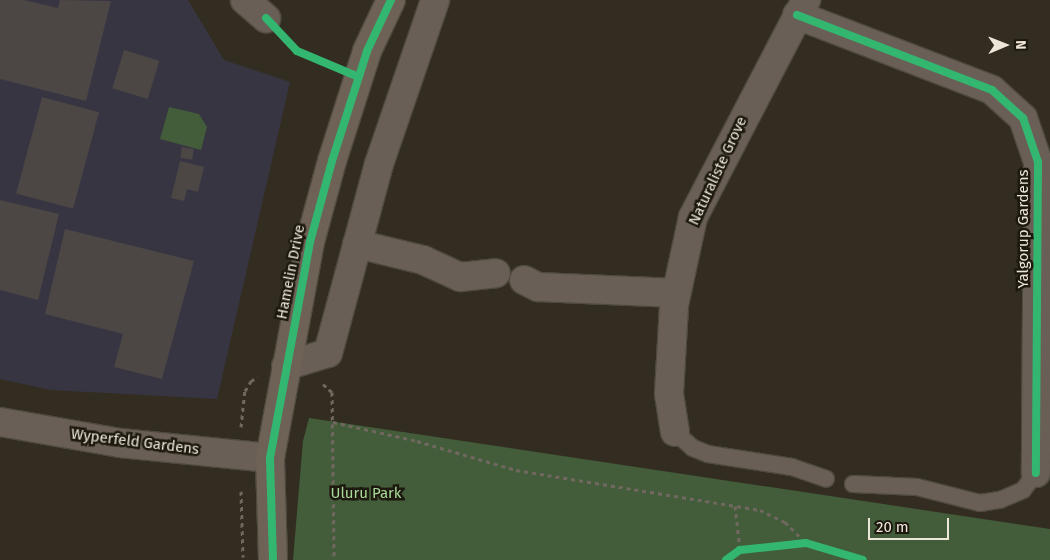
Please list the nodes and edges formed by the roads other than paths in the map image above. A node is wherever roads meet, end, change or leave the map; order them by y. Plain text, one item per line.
1 (245, 0) edge
2 (391, 0) edge
3 (435, 0) edge
4 (802, 7) edge
5 (266, 18) dead end
6 (357, 244) junction
7 (496, 273) dead end
8 (524, 280) dead end
9 (676, 294) junction
10 (286, 366) junction
11 (0, 422) edge
12 (675, 432) joint
13 (270, 458) junction
14 (1036, 473) joint
15 (826, 479) dead end
16 (853, 484) dead end
17 (273, 560) edge

1 - 5 street
2 - 10 street, Hamelin Drive
3 - 6 street
4 - 9 street, Naturaliste Grove
4 - 14 street, Yalgorup Gardens
6 - 7 street
6 - 10 street
8 - 9 street
9 - 12 street, Naturaliste Grove
10 - 13 street, Hamelin Drive
11 - 13 street, Wyperfeld Gardens
12 - 15 lane, Naturaliste Grove
13 - 17 street, Hamelin Drive
14 - 16 lane, Yalgorup Gardens

